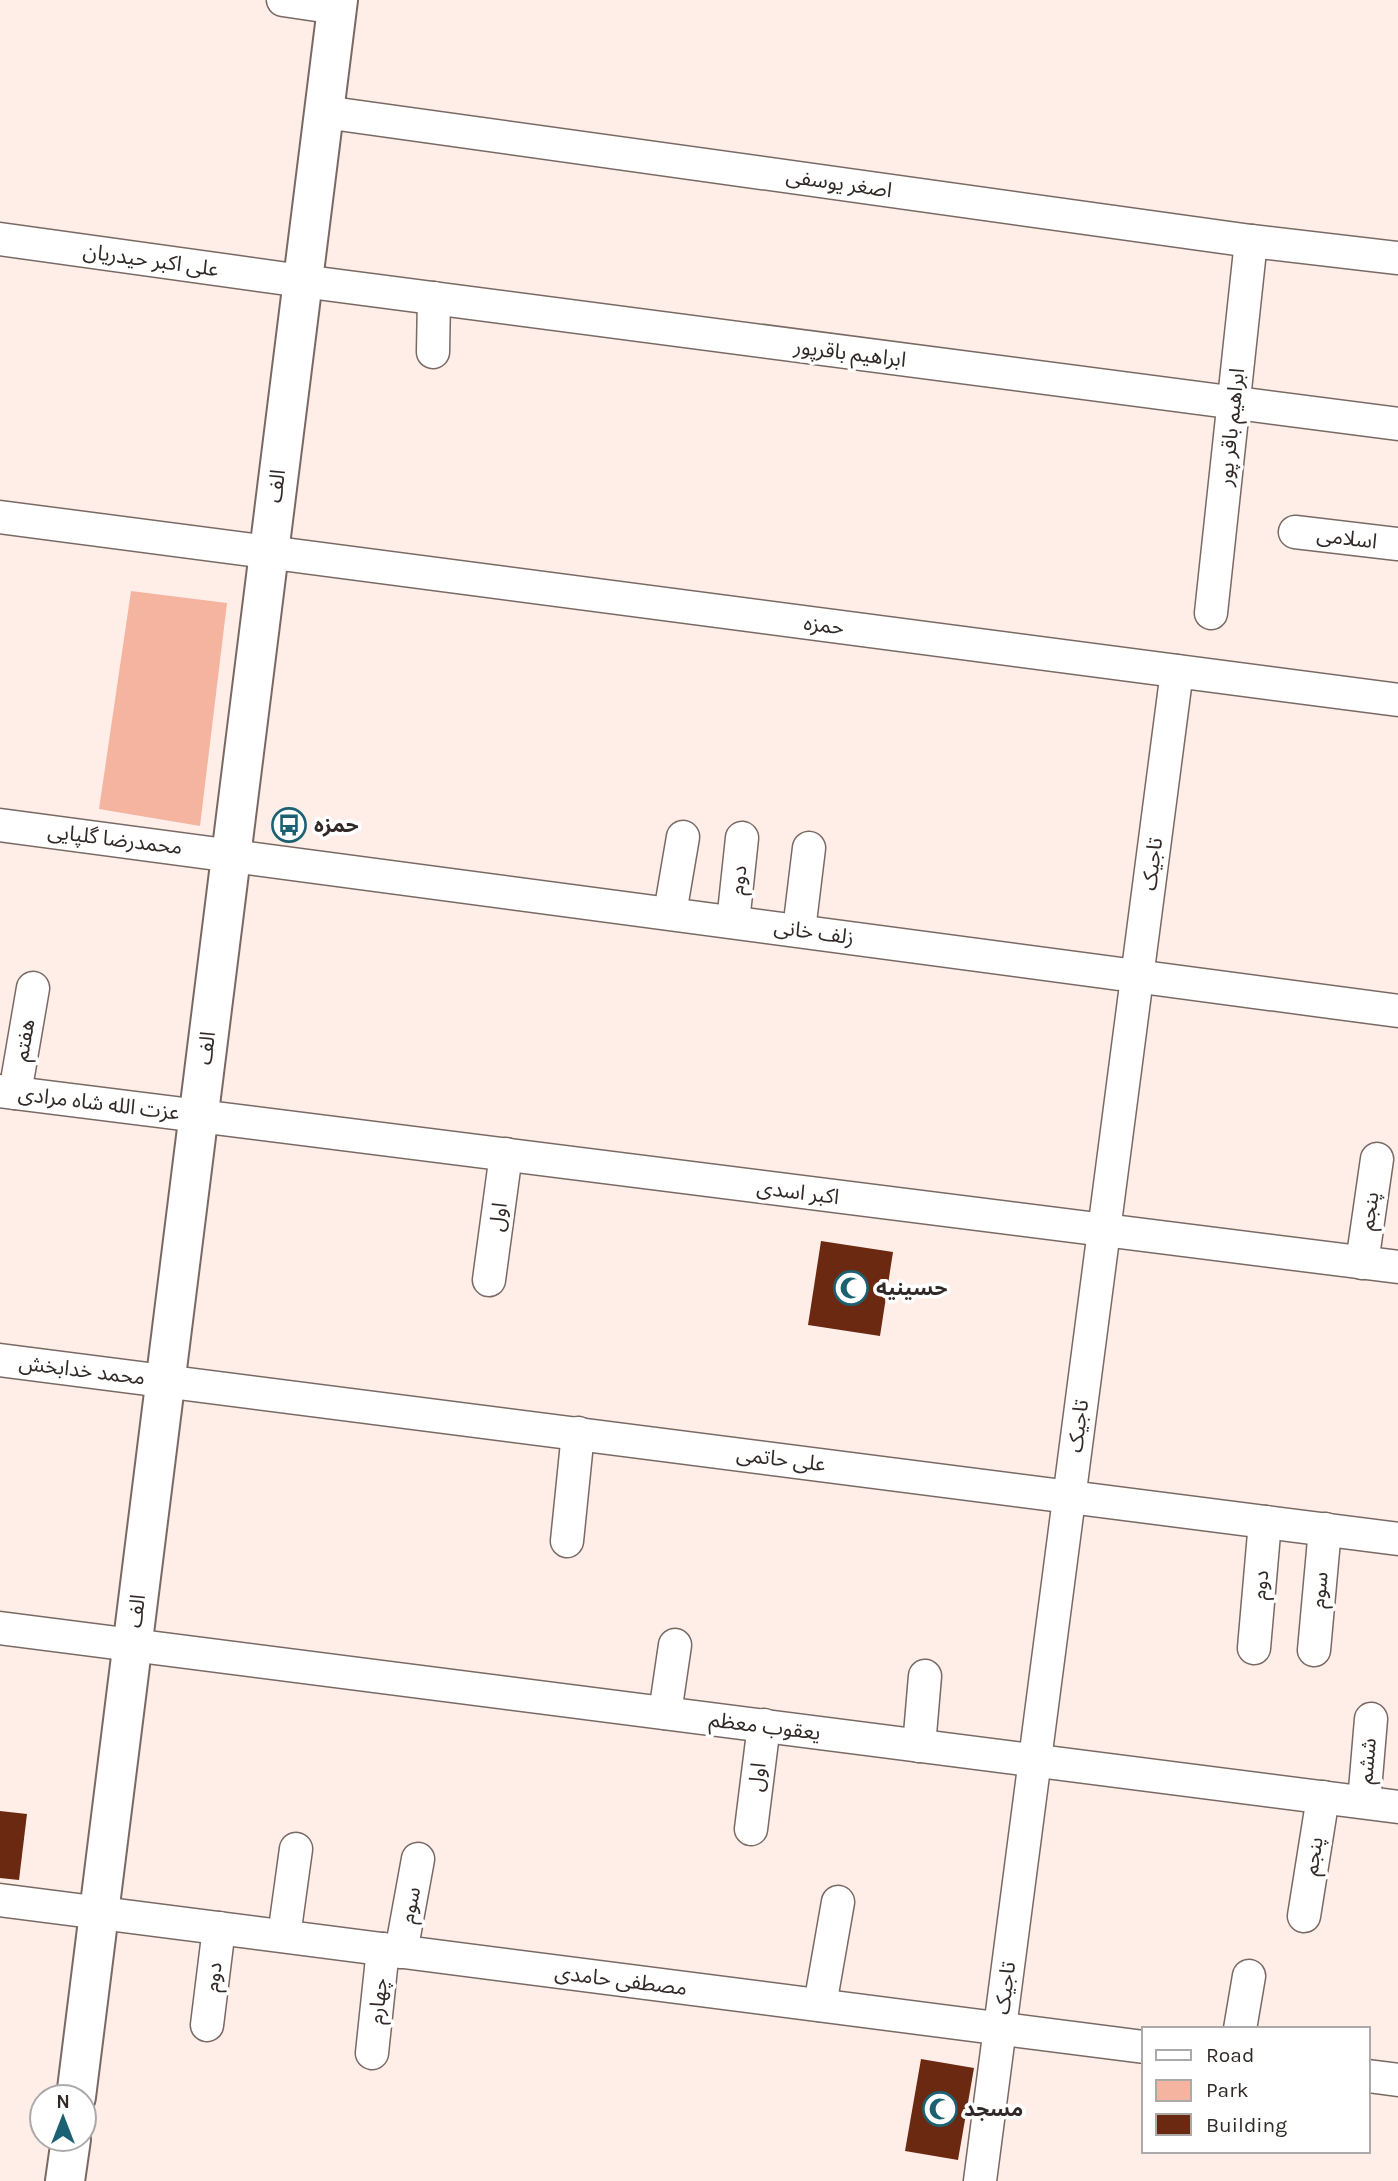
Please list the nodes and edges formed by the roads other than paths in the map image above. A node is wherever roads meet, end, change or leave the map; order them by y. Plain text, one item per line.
1 (283, 0) edge
2 (338, 4) edge
3 (324, 112) junction
4 (0, 239) edge
5 (1251, 241) junction
6 (1398, 258) edge
7 (302, 281) junction
8 (434, 298) junction
9 (433, 352) dead end
10 (1233, 403) junction
11 (1398, 424) edge
12 (0, 517) edge
13 (1295, 532) dead end
14 (1398, 544) edge
15 (267, 552) junction
16 (1210, 613) dead end
17 (1177, 671) junction
18 (1398, 700) edge
19 (0, 825) edge
20 (683, 837) dead end
21 (742, 838) dead end
22 (809, 848) dead end
23 (230, 854) junction
24 (670, 913) junction
25 (733, 922) junction
26 (799, 930) junction
27 (1137, 976) junction
28 (33, 988) dead end
29 (1398, 1011) edge
30 (8, 1092) edge
31 (197, 1115) junction
32 (506, 1154) junction
33 (1377, 1159) dead end
34 (1104, 1230) junction
35 (1362, 1263) junction
36 (1398, 1267) edge
37 (489, 1280) dead end
38 (0, 1360) edge
39 (164, 1380) junction
40 (579, 1433) junction
41 (1069, 1497) junction
42 (1265, 1522) junction
43 (1325, 1529) junction
44 (1398, 1539) edge
45 (567, 1541) dead end
46 (0, 1628) edge
47 (132, 1645) junction
48 (674, 1645) dead end
49 (1254, 1648) dead end
50 (1314, 1650) dead end
51 (925, 1676) dead end
52 (665, 1713) junction
53 (1371, 1720) dead end
54 (764, 1725) junction
55 (919, 1746) junction
56 (1034, 1760) junction
57 (1323, 1797) junction
58 (1364, 1802) junction
59 (1398, 1807) edge
60 (751, 1829) dead end
61 (296, 1849) dead end
62 (418, 1859) dead end
63 (0, 1900) edge
64 (838, 1902) dead end
65 (99, 1913) junction
66 (1304, 1916) dead end
67 (219, 1928) junction
68 (284, 1936) junction
69 (392, 1951) junction
70 (1249, 1976) dead end
71 (820, 2005) junction
72 (207, 2025) dead end
73 (1240, 2027) edge
74 (999, 2028) junction
75 (1142, 2047) edge
76 (372, 2053) dead end
77 (1370, 2076) edge
78 (1398, 2080) edge
79 (78, 2083) edge
80 (69, 2153) edge
81 (65, 2181) edge
82 (980, 2181) edge

1 - 2 street
2 - 3 street, الف
3 - 5 street, اصغر یوسفی
3 - 7 street, الف
4 - 7 street, علی اکبر حیدریان
5 - 6 street, اصغر یوسفی
5 - 10 street, ابراهیم باقر پور
7 - 8 street, ابراهیم باقرپور
7 - 15 street, الف
8 - 9 street
8 - 10 street, ابراهیم باقرپور
10 - 11 street, ابراهیم باقرپور
10 - 16 street, ابراهیم باقر پور
12 - 15 street, حمزه
13 - 14 street, اسلامی
15 - 17 street, حمزه
15 - 23 street, الف
17 - 18 street, حمزه
17 - 27 street, تاجیک
19 - 23 street, محمدرضا گلپایی
20 - 24 street
21 - 25 street, دوم
22 - 26 street
23 - 24 street, زلف خانی
23 - 31 street, الف
24 - 25 street, زلف خانی
25 - 26 street, زلف خانی
26 - 27 street, زلف خانی
27 - 29 street, زلف خانی
27 - 34 street, تاجیک
28 - 30 street, هفتم
30 - 31 street, عزت الله شاه مرادی
31 - 32 street, اکبر اسدی
31 - 39 street, الف
32 - 34 street, اکبر اسدی
32 - 37 street, اول
33 - 35 street, پنجم
34 - 35 street, اکبر اسدی
34 - 41 street, تاجیک
35 - 36 street, اکبر اسدی
38 - 39 street, محمد خدابخش
39 - 40 street, علی حاتمی
39 - 47 street, الف
40 - 41 street, علی حاتمی
40 - 45 street
41 - 42 street, علی حاتمی
41 - 56 street, تاجیک
42 - 43 street, علی حاتمی
42 - 49 street, دوم
43 - 44 street, علی حاتمی
43 - 50 street, سوم
46 - 47 street, یعقوب معظم
47 - 52 street, یعقوب معظم
47 - 65 street, الف
48 - 52 street
51 - 55 street
52 - 54 street, یعقوب معظم
53 - 58 street, ششم
54 - 55 street, یعقوب معظم
54 - 60 street, اول
55 - 56 street, یعقوب معظم
56 - 57 street, یعقوب معظم
56 - 74 street, تاجیک
57 - 58 street, یعقوب معظم
57 - 66 street, پنجم
58 - 59 street, یعقوب معظم
61 - 68 street
62 - 69 street, سوم
63 - 65 street, مصطفی حامدی
64 - 71 street
65 - 67 street, مصطفی حامدی
65 - 79 street, الف
67 - 68 street, مصطفی حامدی
67 - 72 street, دوم
68 - 69 street, مصطفی حامدی
69 - 71 street, مصطفی حامدی
69 - 76 street, چهارم
70 - 73 street
71 - 74 street, مصطفی حامدی
74 - 75 street, مصطفی حامدی
74 - 82 street, تاجیک
77 - 78 street
80 - 81 street

